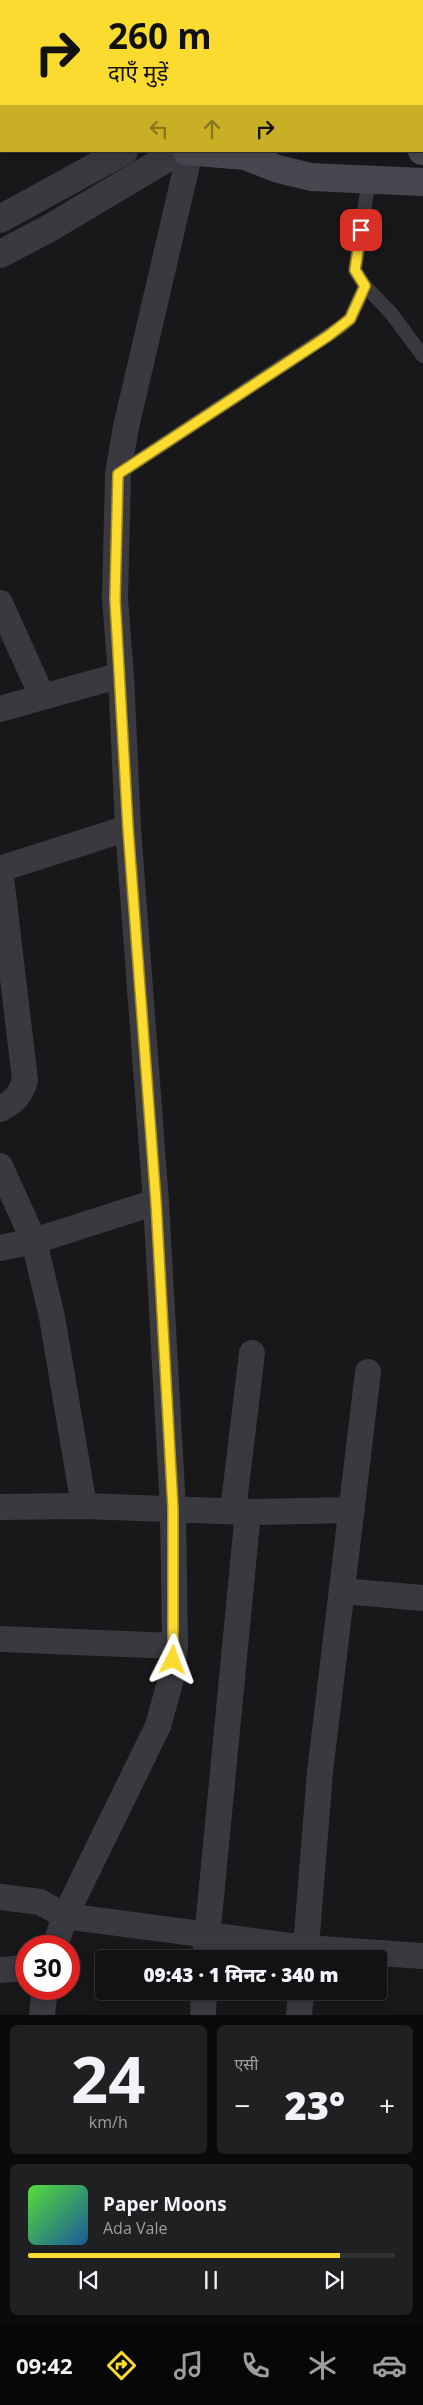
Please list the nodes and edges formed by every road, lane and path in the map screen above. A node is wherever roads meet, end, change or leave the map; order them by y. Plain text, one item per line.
1 (122, 152) edge
2 (185, 152) edge
3 (255, 154) edge
4 (369, 179) junction
5 (423, 182) edge
6 (0, 219) edge
7 (0, 254) edge
8 (365, 286) junction
9 (423, 356) edge
10 (118, 474) junction
11 (0, 603) edge
12 (121, 674) junction
13 (42, 696) junction
14 (0, 709) edge
15 (128, 828) junction
16 (0, 869) edge
17 (0, 1110) edge
18 (0, 1166) edge
19 (156, 1202) junction
20 (34, 1241) junction
21 (0, 1248) edge
22 (252, 1353) dead end
23 (368, 1372) dead end
24 (84, 1506) junction
25 (0, 1507) edge
26 (173, 1508) junction
27 (352, 1510) junction
28 (241, 1511) junction
29 (344, 1590) junction
30 (423, 1598) edge
31 (0, 1639) edge
32 (175, 1646) junction
33 (0, 1897) edge
34 (65, 1916) junction
35 (59, 1935) edge
36 (206, 1947) edge
37 (256, 1950) edge
38 (306, 1950) edge
39 (387, 1955) edge
40 (423, 1956) edge
41 (15, 1969) edge
42 (0, 1970) edge
43 (44, 2000) edge
44 (204, 2000) edge
45 (300, 2000) edge
46 (42, 2015) edge
47 (203, 2015) edge
48 (298, 2015) edge

1 - 6 street
2 - 3 main road
2 - 7 street
2 - 10 street
3 - 4 main road
4 - 5 main road
4 - 8 lane
8 - 9 lane
8 - 10 lane
10 - 12 street
11 - 13 street
12 - 13 street
12 - 15 street
13 - 14 street
15 - 16 street
15 - 19 street
16 - 17 street
18 - 20 street
19 - 20 street
19 - 26 street
20 - 21 street
20 - 24 street
22 - 28 street
23 - 27 street
24 - 25 street
24 - 26 street
26 - 28 street
26 - 32 street
27 - 28 street
27 - 29 street
28 - 36 street
29 - 30 street
29 - 38 street
31 - 32 street
32 - 34 street
33 - 34 street
34 - 35 street
34 - 36 street
36 - 37 street
39 - 40 street
41 - 42 street
43 - 46 street
44 - 47 street
45 - 48 street

